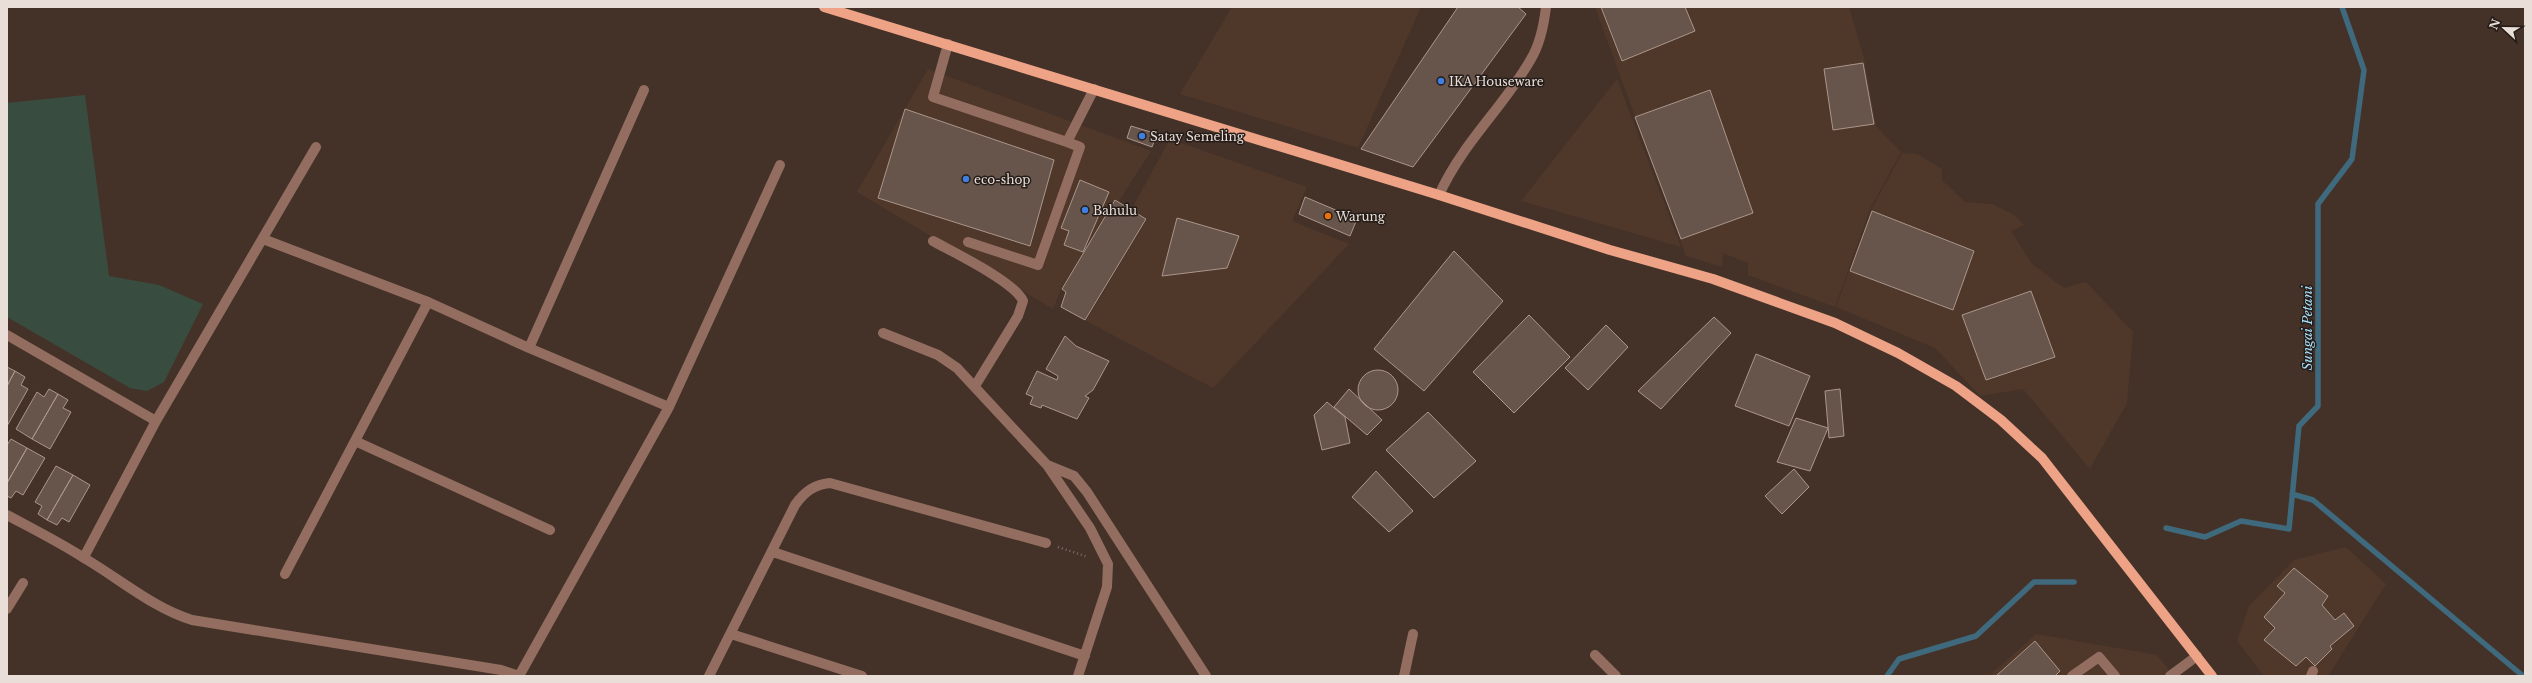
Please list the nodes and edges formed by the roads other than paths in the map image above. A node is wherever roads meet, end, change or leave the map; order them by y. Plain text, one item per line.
1 (824, 7) edge
2 (1546, 7) edge
3 (948, 44) junction
4 (1094, 89) junction
5 (644, 90) dead end
6 (1067, 142) junction
7 (316, 147) dead end
8 (780, 165) dead end
9 (1439, 195) junction
10 (263, 239) junction
11 (933, 241) dead end
12 (968, 242) dead end
13 (428, 302) junction
14 (883, 332) dead end
15 (7, 334) edge
16 (529, 348) junction
17 (975, 386) junction
18 (669, 407) junction
19 (156, 421) junction
20 (355, 441) junction
21 (1047, 466) junction
22 (7, 515) edge
23 (550, 530) dead end
24 (1046, 543) road end
25 (773, 552) junction
26 (84, 557) junction
27 (285, 574) dead end
28 (23, 583) dead end
29 (7, 609) edge
30 (732, 634) junction
31 (1413, 634) dead end
32 (1594, 655) dead end
33 (1085, 656) junction
34 (2196, 656) junction
35 (519, 676) edge
36 (709, 676) edge
37 (862, 676) edge
38 (1078, 676) edge
39 (1206, 676) edge
40 (1404, 676) edge
41 (1616, 676) edge
42 (2072, 676) edge
43 (2115, 676) edge
44 (2170, 676) edge
45 (2212, 676) edge

1 - 3 main road
2 - 9 street
3 - 4 main road
3 - 6 street
4 - 6 street
4 - 9 main road
5 - 16 street
6 - 12 street
7 - 10 street
8 - 18 street
9 - 34 main road
10 - 13 street
10 - 19 street
11 - 17 street
13 - 16 street
13 - 20 street
14 - 17 street
15 - 19 street
16 - 18 street
17 - 21 street
18 - 35 street
19 - 26 street
20 - 23 street
20 - 27 street
21 - 33 street
21 - 39 street
22 - 26 street
24 - 25 street
25 - 30 street
25 - 33 street
26 - 35 street
28 - 29 street
30 - 36 street
30 - 37 street
31 - 40 street
32 - 41 street
33 - 38 street
34 - 44 street
34 - 45 main road
42 - 43 street

